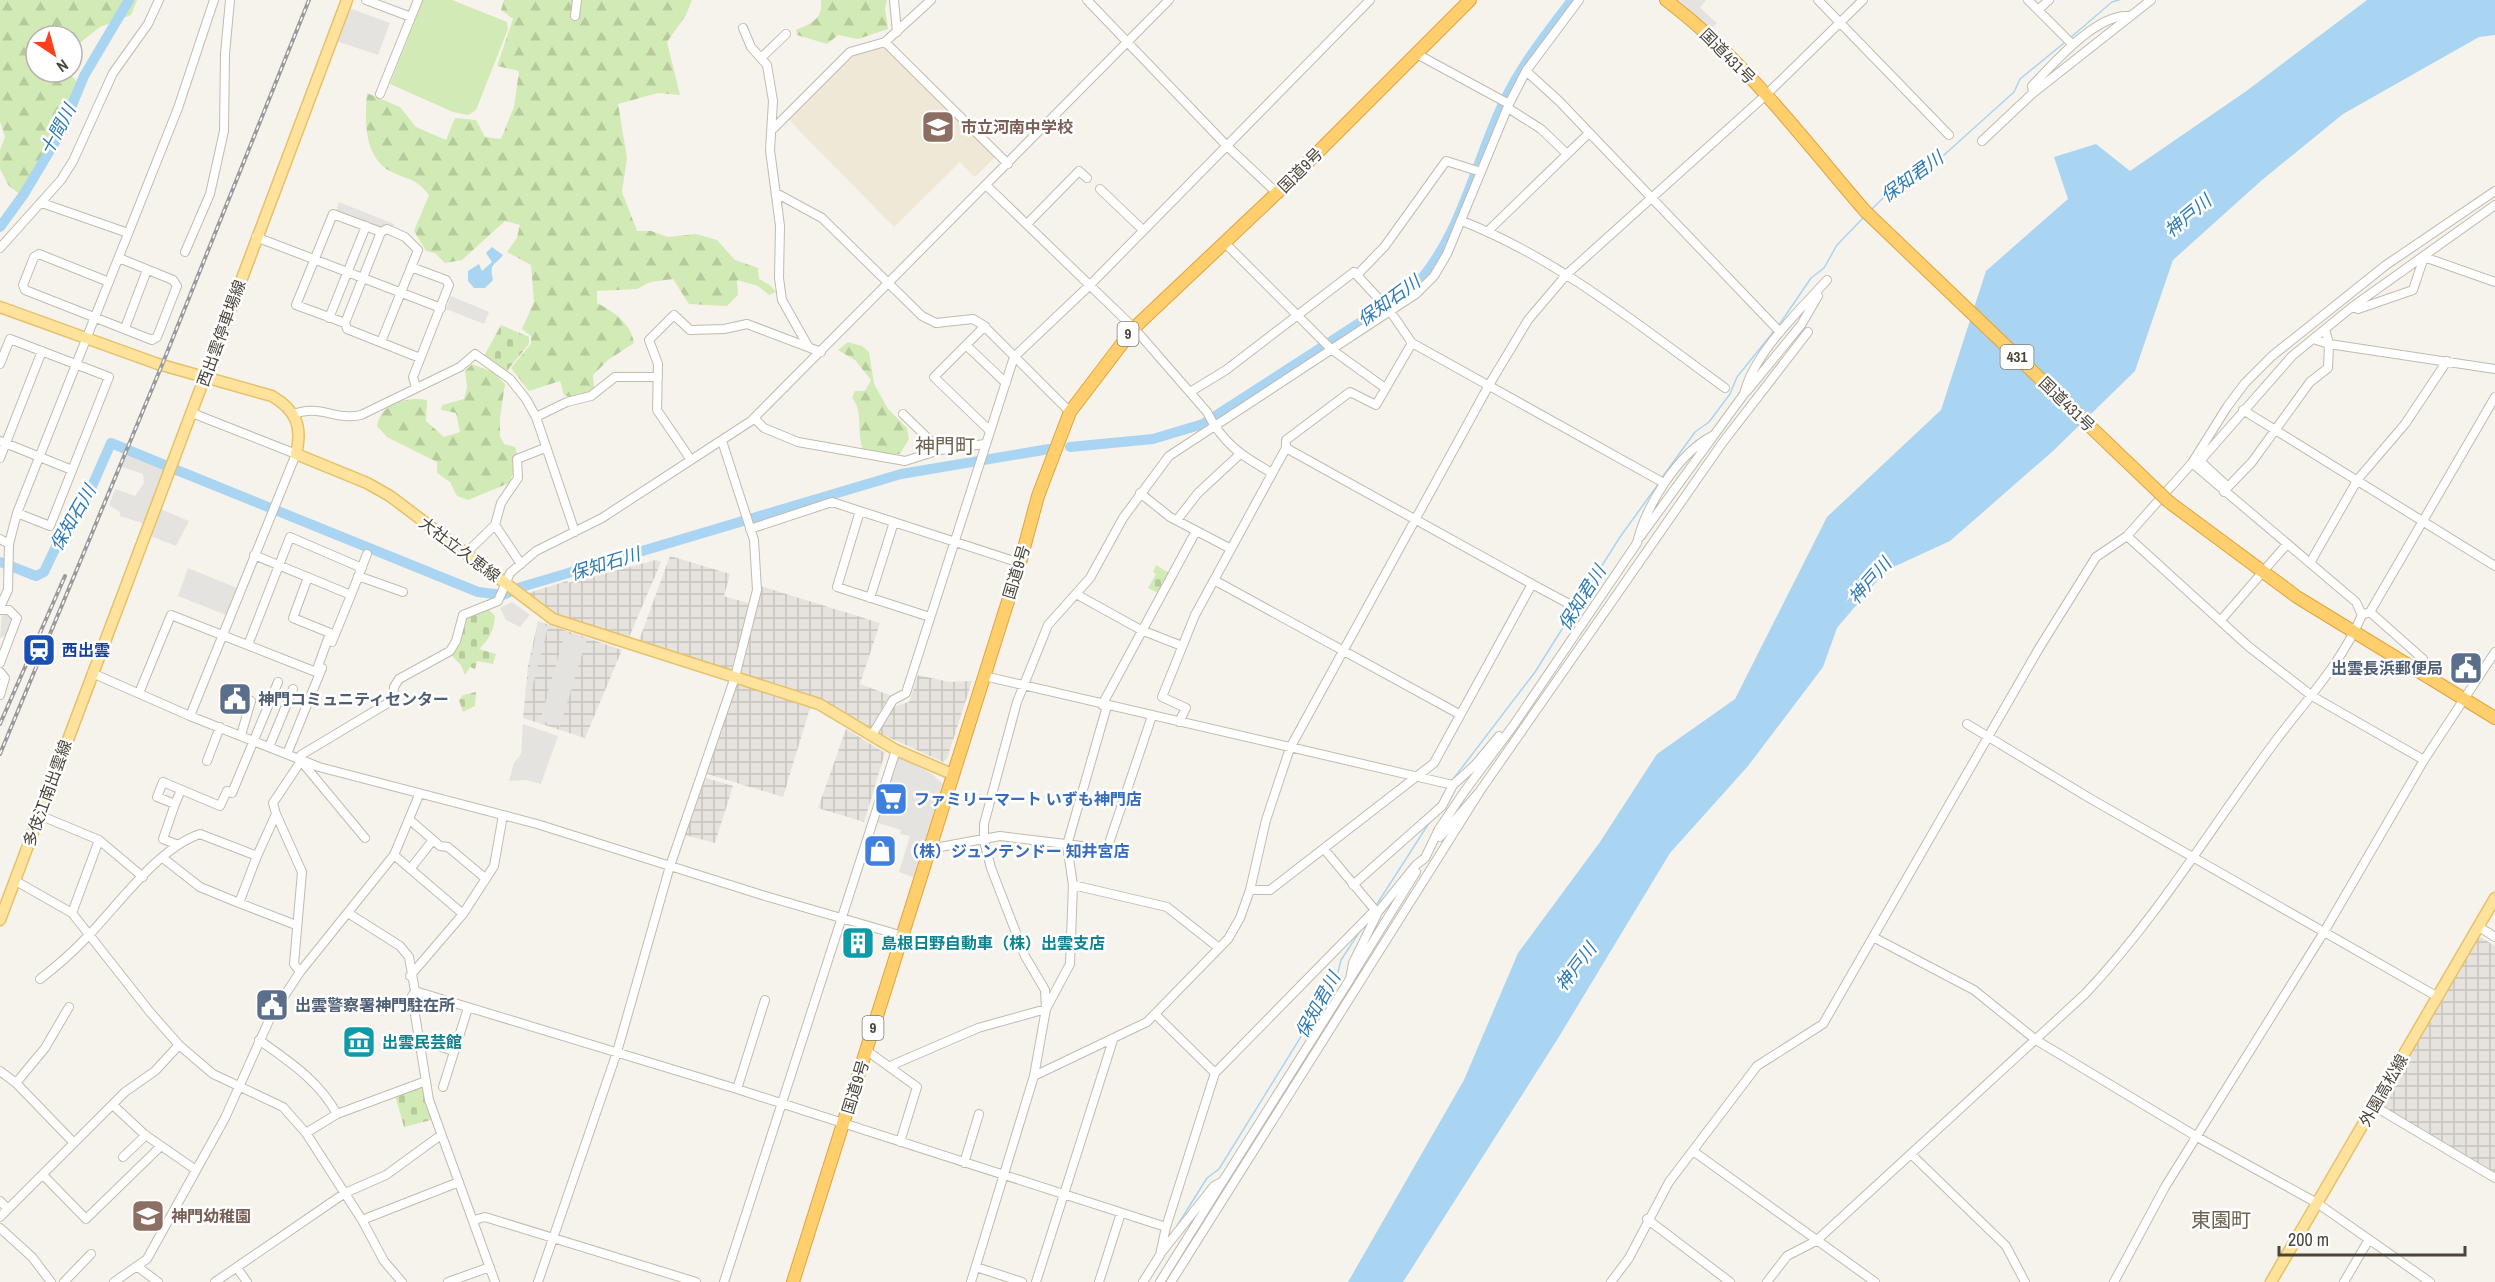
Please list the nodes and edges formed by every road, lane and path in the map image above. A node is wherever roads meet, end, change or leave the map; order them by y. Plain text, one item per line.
1 (159, 0) edge
2 (214, 0) edge
3 (230, 0) edge
4 (347, 0) edge
5 (366, 0) edge
6 (418, 0) edge
7 (577, 0) edge
8 (894, 0) edge
9 (931, 0) edge
10 (1087, 0) edge
11 (1169, 0) edge
12 (1370, 0) edge
13 (1470, 0) edge
14 (1579, 0) edge
15 (1666, 0) edge
16 (1818, 0) edge
17 (1863, 0) edge
18 (2028, 0) edge
19 (2049, 0) edge
20 (2151, 0) edge
21 (2038, 10) junction
22 (575, 16) dead end
23 (2128, 16) junction
24 (411, 17) junction
25 (1840, 23) junction
26 (743, 28) dead end
27 (897, 32) junction
28 (786, 34) dead end
29 (885, 42) junction
30 (1129, 42) junction
31 (2072, 44) junction
32 (1415, 53) junction
33 (761, 58) junction
34 (1526, 71) junction
35 (2033, 93) junction
36 (380, 94) dead end
37 (1767, 94) junction
38 (1508, 106) junction
39 (773, 129) junction
40 (1589, 133) junction
41 (1949, 135) dead end
42 (1982, 141) dead end
43 (1226, 145) junction
44 (1566, 153) junction
45 (1008, 164) junction
46 (1481, 172) junction
47 (1087, 178) dead end
48 (987, 186) junction
49 (1101, 189) dead end
50 (2495, 191) edge
51 (776, 193) junction
52 (1277, 193) junction
53 (1650, 197) junction
54 (42, 203) junction
55 (2495, 205) edge
56 (1461, 221) junction
57 (1027, 224) junction
58 (366, 226) junction
59 (1143, 230) junction
60 (1488, 231) junction
61 (381, 232) junction
62 (128, 233) junction
63 (256, 237) junction
64 (1225, 243) junction
65 (0, 248) edge
66 (185, 252) dead end
67 (2424, 257) junction
68 (119, 258) junction
69 (315, 260) junction
70 (411, 267) junction
71 (147, 270) junction
72 (347, 272) junction
73 (1567, 274) junction
74 (1357, 275) junction
75 (363, 278) junction
76 (109, 282) junction
77 (2495, 282) edge
78 (888, 284) junction
79 (1090, 285) junction
80 (401, 292) junction
81 (0, 307) edge
82 (2352, 307) junction
83 (441, 308) junction
84 (1390, 311) junction
85 (1298, 315) junction
86 (96, 318) junction
87 (329, 318) junction
88 (345, 323) junction
89 (985, 326) junction
90 (125, 328) junction
91 (1134, 328) junction
92 (2325, 329) junction
93 (1780, 332) junction
94 (1808, 332) dead end
95 (2313, 339) junction
96 (86, 340) junction
97 (381, 342) junction
98 (1412, 343) junction
99 (2329, 344) junction
100 (966, 345) junction
101 (808, 346) junction
102 (1331, 349) junction
103 (42, 351) junction
104 (821, 352) junction
105 (1014, 357) junction
106 (420, 358) junction
107 (2447, 361) junction
108 (76, 363) junction
109 (0, 364) edge
110 (2495, 369) edge
111 (658, 377) junction
112 (205, 378) junction
113 (1006, 383) junction
114 (1489, 385) junction
115 (416, 387) junction
116 (1385, 388) junction
117 (1725, 388) dead end
118 (1190, 392) junction
119 (1744, 394) junction
120 (2495, 397) edge
121 (2243, 410) junction
122 (1070, 412) junction
123 (192, 413) junction
124 (294, 414) junction
125 (903, 414) dead end
126 (536, 417) junction
127 (754, 418) junction
128 (1215, 428) junction
129 (2277, 429) junction
130 (989, 430) junction
131 (1712, 436) junction
132 (722, 441) junction
133 (3, 442) edge
134 (983, 447) junction
135 (544, 448) junction
136 (1286, 448) junction
137 (940, 450) junction
138 (296, 454) junction
139 (1239, 454) junction
140 (38, 457) junction
141 (0, 458) edge
142 (691, 460) junction
143 (2192, 463) junction
144 (72, 470) junction
145 (1272, 473) junction
146 (2358, 479) junction
147 (1664, 483) junction
148 (2226, 489) junction
149 (1140, 493) junction
150 (860, 511) junction
151 (17, 513) junction
152 (1416, 518) junction
153 (1176, 520) junction
154 (894, 522) junction
155 (2423, 522) junction
156 (495, 525) junction
157 (750, 529) junction
158 (1196, 531) junction
159 (574, 532) junction
160 (2127, 536) junction
161 (0, 539) edge
162 (954, 542) junction
163 (1637, 543) junction
164 (9, 544) junction
165 (2287, 544) junction
166 (1231, 549) junction
167 (367, 554) dead end
168 (254, 555) junction
169 (465, 555) junction
170 (1020, 563) junction
171 (2310, 563) junction
172 (521, 564) junction
173 (278, 566) junction
174 (2495, 566) edge
175 (0, 570) edge
176 (360, 572) junction
177 (2263, 573) junction
178 (9, 574) junction
179 (309, 577) junction
180 (1214, 580) junction
181 (1532, 584) junction
182 (508, 589) junction
183 (403, 592) dead end
184 (1076, 594) junction
185 (351, 595) junction
186 (870, 598) junction
187 (1573, 606) dead end
188 (0, 608) edge
189 (2366, 614) junction
190 (930, 617) junction
191 (2221, 620) junction
192 (1141, 630) junction
193 (2355, 633) junction
194 (223, 635) junction
195 (4, 644) edge
196 (248, 645) junction
197 (1182, 646) junction
198 (1343, 650) junction
199 (2495, 652) edge
200 (0, 663) edge
201 (319, 668) junction
202 (93, 669) junction
203 (2417, 670) junction
204 (0, 672) edge
205 (984, 676) junction
206 (735, 677) junction
207 (278, 682) dead end
208 (1023, 686) junction
209 (293, 688) dead end
210 (139, 693) junction
211 (0, 695) edge
212 (2312, 696) junction
213 (2466, 698) junction
214 (251, 701) dead end
215 (1104, 706) junction
216 (1459, 714) junction
217 (189, 716) junction
218 (1152, 716) junction
219 (2495, 718) edge
220 (1179, 722) junction
221 (1967, 724) dead end
222 (1513, 726) junction
223 (220, 727) junction
224 (241, 735) junction
225 (872, 735) junction
226 (1990, 737) junction
227 (254, 741) junction
228 (269, 747) junction
229 (1290, 748) junction
230 (896, 750) junction
231 (287, 754) junction
232 (301, 760) junction
233 (2424, 760) junction
234 (207, 761) dead end
235 (952, 774) junction
236 (1416, 776) junction
237 (1453, 785) junction
238 (181, 790) junction
239 (1480, 791) junction
240 (419, 795) junction
241 (175, 804) junction
242 (276, 814) junction
243 (39, 815) junction
244 (503, 815) junction
245 (410, 820) junction
246 (365, 838) dead end
247 (99, 840) junction
248 (433, 840) junction
249 (984, 841) junction
250 (178, 845) junction
251 (1067, 845) junction
252 (929, 849) junction
253 (1324, 849) junction
254 (394, 855) junction
255 (257, 856) junction
256 (2195, 857) junction
257 (163, 858) junction
258 (1425, 858) junction
259 (670, 866) junction
260 (411, 868) junction
261 (143, 877) junction
262 (485, 878) junction
263 (14, 880) junction
264 (1073, 885) junction
265 (1353, 885) junction
266 (1250, 890) junction
267 (2495, 898) edge
268 (239, 903) junction
269 (1376, 911) junction
270 (72, 913) junction
271 (348, 913) junction
272 (463, 914) junction
273 (840, 917) junction
274 (0, 920) edge
275 (296, 925) junction
276 (2479, 927) junction
277 (2324, 932) junction
278 (89, 935) junction
279 (903, 936) junction
280 (1873, 937) junction
281 (2495, 937) edge
282 (1219, 948) junction
283 (300, 972) junction
284 (410, 976) junction
285 (40, 979) dead end
286 (1350, 979) junction
287 (414, 991) junction
288 (2438, 997) junction
289 (765, 1000) dead end
290 (69, 1007) dead end
291 (468, 1008) junction
292 (1046, 1009) junction
293 (1156, 1015) junction
294 (260, 1040) junction
295 (418, 1040) junction
296 (1113, 1040) junction
297 (2036, 1040) junction
298 (179, 1045) junction
299 (866, 1050) junction
300 (454, 1051) junction
301 (616, 1052) junction
302 (890, 1066) junction
303 (0, 1071) edge
304 (1215, 1073) junction
305 (1034, 1076) junction
306 (426, 1081) junction
307 (16, 1083) junction
308 (239, 1088) junction
309 (443, 1088) dead end
310 (737, 1089) junction
311 (781, 1103) junction
312 (113, 1105) junction
313 (2374, 1106) junction
314 (337, 1114) junction
315 (979, 1114) dead end
316 (843, 1123) junction
317 (306, 1133) junction
318 (146, 1135) junction
319 (441, 1135) junction
320 (2199, 1138) junction
321 (900, 1142) junction
322 (74, 1143) junction
323 (161, 1146) junction
324 (1694, 1151) junction
325 (1912, 1155) junction
326 (123, 1157) dead end
327 (964, 1163) junction
328 (196, 1170) junction
329 (43, 1174) junction
330 (1005, 1176) junction
331 (2495, 1178) edge
332 (1223, 1181) junction
333 (459, 1182) junction
334 (345, 1192) junction
335 (1065, 1195) junction
336 (0, 1201) edge
337 (2317, 1203) junction
338 (8, 1209) junction
339 (1121, 1213) junction
340 (0, 1217) edge
341 (1647, 1218) junction
342 (362, 1220) junction
343 (474, 1220) junction
344 (1166, 1227) junction
345 (0, 1228) edge
346 (552, 1238) junction
347 (1816, 1241) junction
348 (2368, 1241) junction
349 (91, 1254) dead end
350 (1160, 1255) junction
351 (490, 1266) junction
352 (138, 1267) junction
353 (976, 1267) junction
354 (237, 1268) junction
355 (51, 1282) edge
356 (64, 1282) edge
357 (114, 1282) edge
358 (158, 1282) edge
359 (215, 1282) edge
360 (247, 1282) edge
361 (402, 1282) edge
362 (448, 1282) edge
363 (495, 1282) edge
364 (538, 1282) edge
365 (696, 1282) edge
366 (724, 1282) edge
367 (793, 1282) edge
368 (971, 1282) edge
369 (1022, 1282) edge
370 (1036, 1282) edge
371 (1099, 1282) edge
372 (1143, 1282) edge
373 (1160, 1282) edge
374 (1171, 1282) edge
375 (1611, 1282) edge
376 (1730, 1282) edge
377 (1767, 1282) edge
378 (1875, 1282) edge
379 (2025, 1282) edge
380 (2114, 1282) edge
381 (2271, 1282) edge
382 (2344, 1282) edge
383 (2430, 1282) edge

1 - 54 street
2 - 62 street
3 - 66 street
4 - 63 main road, 西出雲停車場線
5 - 24 street
6 - 24 street
7 - 22 street
8 - 27 street
9 - 27 street
10 - 30 street
11 - 30 street
12 - 43 street
13 - 32 highway, 国道9号 / 9
14 - 34 street
15 - 37 highway, 国道431号 / 431
16 - 25 street
17 - 25 street
18 - 21 street
19 - 21 street
20 - 23 street
21 - 31 street
23 - 31 street
23 - 35 street
24 - 36 street
25 - 37 street
25 - 41 street
26 - 33 street
27 - 29 street
28 - 33 street
29 - 39 street
29 - 45 street
30 - 43 street
30 - 45 street
31 - 35 street
32 - 38 street
32 - 52 highway, 国道9号 / 9
33 - 39 street
34 - 38 street
34 - 40 street
35 - 42 street
37 - 53 street
37 - 177 highway, 国道431号 / 431, bridge
38 - 44 street
38 - 46 street
39 - 51 street
40 - 44 street
40 - 53 street
43 - 52 street
43 - 59 street
44 - 60 street
45 - 48 street
46 - 56 street
46 - 74 street
47 - 57 street
48 - 57 street
48 - 78 street
49 - 59 street
50 - 143 street
51 - 78 street
51 - 101 street
52 - 64 highway, 国道9号 / 9
53 - 73 street
53 - 93 street
54 - 62 street
54 - 65 street
55 - 67 street
56 - 60 street
56 - 84 street
57 - 79 street
58 - 61 street
58 - 69 street
58 - 72 street
59 - 79 street
60 - 73 street
61 - 70 street
61 - 75 street
62 - 68 street
63 - 69 street
63 - 112 main road, 西出雲停車場線
64 - 85 street
64 - 91 highway, 国道9号 / 9
67 - 77 street
67 - 82 street
67 - 82 street
68 - 71 street
68 - 76 street
69 - 72 street
69 - 87 street
70 - 80 street
70 - 83 street
71 - 90 street
71 - 90 street
72 - 75 street
72 - 87 street
73 - 114 street
73 - 117 street
74 - 84 street
74 - 85 street
75 - 80 street
75 - 88 street
76 - 86 street
76 - 86 street
78 - 89 street
78 - 104 street
79 - 91 street
79 - 105 street
80 - 83 street
80 - 97 street
81 - 96 main road
82 - 92 street
83 - 106 street
84 - 98 street
84 - 102 street
85 - 102 street
85 - 118 street
86 - 90 street
86 - 96 street
87 - 88 street
88 - 97 street
89 - 100 street
89 - 105 street
91 - 118 street
91 - 122 highway, 国道9号 / 9
92 - 95 street
92 - 99 street
93 - 119 street
93 - 119 street
94 - 239 street
95 - 99 street
95 - 121 street
96 - 108 street
96 - 112 main road
97 - 106 street
98 - 114 street
98 - 116 street
99 - 107 street
99 - 129 street
100 - 113 street
100 - 130 street
101 - 104 street
101 - 111 street
102 - 116 street
102 - 128 street
103 - 108 street
103 - 109 street
103 - 133 street
104 - 127 street
105 - 113 street
105 - 122 street
106 - 115 street
107 - 110 street
107 - 146 street
108 - 140 street
108 - 144 street
111 - 126 street
111 - 142 street
112 - 123 main road, 西出雲停車場線
112 - 124 main road
113 - 130 street
114 - 147 street
114 - 152 street
115 - 124 street
115 - 126 street
116 - 136 street
118 - 128 street
119 - 131 street
120 - 155 street
121 - 129 street
121 - 148 street
122 - 170 highway, 国道9号 / 9
123 - 138 street
123 - 202 main road, 西出雲停車場線
124 - 138 main road
125 - 137 street
126 - 135 street
127 - 132 street
127 - 137 street
128 - 139 street
128 - 149 street
129 - 146 street
129 - 148 street
130 - 134 street
131 - 147 street
131 - 163 street
132 - 142 street
132 - 157 street
133 - 140 street
133 - 141 street
134 - 137 street
134 - 162 street
135 - 156 street
135 - 159 street
136 - 145 street
136 - 152 street
138 - 168 street
138 - 169 main road, 大社立久恵線
139 - 145 street
139 - 153 street
140 - 144 street
140 - 151 street
142 - 159 street
143 - 148 street
143 - 160 street
144 - 151 street
145 - 166 street
146 - 155 street
146 - 171 street
147 - 163 street
148 - 165 street
149 - 153 street
149 - 184 street
150 - 154 street
150 - 157 street
150 - 186 street
151 - 164 street
152 - 181 street
152 - 198 street
153 - 158 street
154 - 162 street
154 - 186 street
155 - 174 street
155 - 189 street
156 - 169 street
156 - 172 street
157 - 206 street
158 - 166 street
158 - 192 street
159 - 172 street
160 - 191 street
160 - 226 street
161 - 164 street
162 - 170 street
162 - 190 street
163 - 222 street
164 - 178 street
165 - 171 street
165 - 177 street
166 - 180 street
167 - 176 street
168 - 173 street
168 - 194 street
169 - 182 main road, 大社立久恵線
170 - 205 highway, 国道9号 / 9
171 - 189 street
172 - 182 street
173 - 176 street
173 - 179 street
173 - 196 street
175 - 178 street
176 - 183 street
176 - 185 street
177 - 191 street
177 - 193 highway, 国道431号 / 431
178 - 188 street
179 - 185 street
179 - 201 street
180 - 197 street
180 - 198 street
181 - 187 street
181 - 216 street
182 - 206 main road, 大社立久恵線
182 - 232 street
184 - 192 street
184 - 208 street
185 - 201 street
186 - 190 street
188 - 195 street
189 - 193 street
189 - 203 street
190 - 225 street
191 - 212 street
192 - 197 street
192 - 215 street
193 - 203 highway, 国道431号 / 431
193 - 212 street
194 - 196 street
194 - 210 street
194 - 217 street
195 - 200 street
196 - 201 street
197 - 220 street
198 - 216 street
198 - 229 street
199 - 213 street
201 - 231 street
202 - 210 street
202 - 243 main road, 多伎江南出雲線
203 - 213 highway, 国道431号 / 431
204 - 211 street
205 - 208 street
205 - 235 highway, 国道9号 / 9
206 - 225 main road, 大社立久恵線
206 - 259 street
207 - 227 street
208 - 215 street
208 - 249 street
209 - 228 street
210 - 217 street
212 - 233 street
212 - 256 street
213 - 219 highway, 国道431号 / 431
213 - 233 street
214 - 224 street
215 - 218 street
215 - 251 street
216 - 236 street
217 - 223 street
218 - 220 street
218 - 251 street
220 - 229 street
221 - 226 street
222 - 237 street
222 - 258 street
223 - 224 street
223 - 234 street
224 - 227 street
225 - 230 main road, 大社立久恵線
226 - 256 street
226 - 280 street
227 - 228 street
227 - 238 street
228 - 231 street
229 - 236 street
229 - 266 street
230 - 235 main road, 大社立久恵線
230 - 273 street
231 - 232 street
232 - 240 street
232 - 242 street
232 - 246 street
233 - 277 street
235 - 252 highway, 国道9号 / 9
236 - 237 street
236 - 253 street
237 - 265 street
238 - 241 street
238 - 241 street
239 - 258 street
239 - 374 street
240 - 244 street
240 - 245 street
241 - 250 street
242 - 255 street
242 - 275 street
243 - 247 street
243 - 263 main road, 多伎江南出雲線
244 - 259 street
244 - 262 street
245 - 248 street
245 - 254 street
247 - 261 street
247 - 270 street
248 - 260 street
248 - 262 street
249 - 251 street
249 - 252 street
249 - 292 street
250 - 255 street
250 - 257 street
251 - 264 street
252 - 279 highway, 国道9号 / 9
253 - 265 street
253 - 266 street
254 - 260 street
254 - 271 street
255 - 268 street
256 - 277 street
256 - 297 street
257 - 261 street
257 - 268 street
258 - 269 street
258 - 286 street
259 - 273 street
259 - 301 street
260 - 272 street
261 - 278 street
262 - 272 street
263 - 270 street
263 - 274 main road, 多伎江南出雲線
264 - 282 street
264 - 292 street
265 - 269 street
266 - 282 street
267 - 276 main road, 外園高松線
268 - 275 street
269 - 286 street
269 - 304 street
270 - 278 street
271 - 283 street
271 - 284 street
272 - 284 street
273 - 279 street
273 - 311 street
275 - 283 street
276 - 281 street
276 - 288 main road, 外園高松線
277 - 288 street
277 - 320 street
278 - 285 street
278 - 298 street
279 - 299 highway, 国道9号 / 9
280 - 297 street
280 - 324 street
282 - 293 street
283 - 294 street
284 - 287 street
286 - 332 street
287 - 291 street
287 - 295 street
288 - 313 main road, 外園高松線
289 - 310 street
290 - 307 street
291 - 300 street
291 - 301 street
292 - 302 street
292 - 305 street
293 - 296 street
293 - 304 street
294 - 308 street
294 - 314 street
295 - 300 street
295 - 306 street
296 - 305 street
296 - 335 street
297 - 320 street
297 - 325 street
298 - 308 street
298 - 312 street
299 - 302 street
299 - 316 highway, 国道9号 / 9
300 - 309 street
301 - 310 street
301 - 346 street
302 - 321 street
303 - 307 street
304 - 344 street
305 - 330 street
306 - 314 street
306 - 319 street
307 - 322 street
308 - 317 street
308 - 328 street
310 - 311 street
311 - 316 street
311 - 366 street
312 - 318 street
312 - 322 street
313 - 331 street
313 - 337 main road, 外園高松線
314 - 317 street
315 - 327 street
316 - 321 street
316 - 367 highway, 国道9号 / 9
317 - 334 street
318 - 323 street
318 - 326 street
319 - 333 street
319 - 334 street
320 - 337 street
320 - 380 street
321 - 327 street
322 - 329 street
323 - 328 street
323 - 329 street
324 - 341 street
324 - 347 street
325 - 347 street
325 - 379 street
327 - 330 street
328 - 352 street
329 - 338 street
330 - 335 street
330 - 353 street
332 - 350 street
332 - 373 street
333 - 342 street
333 - 343 street
334 - 342 street
334 - 354 street
335 - 339 street
335 - 370 street
336 - 338 street
337 - 348 street
337 - 381 main road, 外園高松線
338 - 340 street
339 - 344 street
339 - 371 street
341 - 375 street
341 - 376 street
342 - 361 street
343 - 346 street
343 - 351 street
344 - 350 street
345 - 355 street
346 - 364 street
346 - 365 street
347 - 377 street
347 - 378 street
348 - 382 street
348 - 383 street
349 - 356 street
350 - 372 street
351 - 362 street
351 - 363 street
352 - 357 street
352 - 358 street
353 - 368 street
353 - 369 street
354 - 359 street
354 - 360 street

